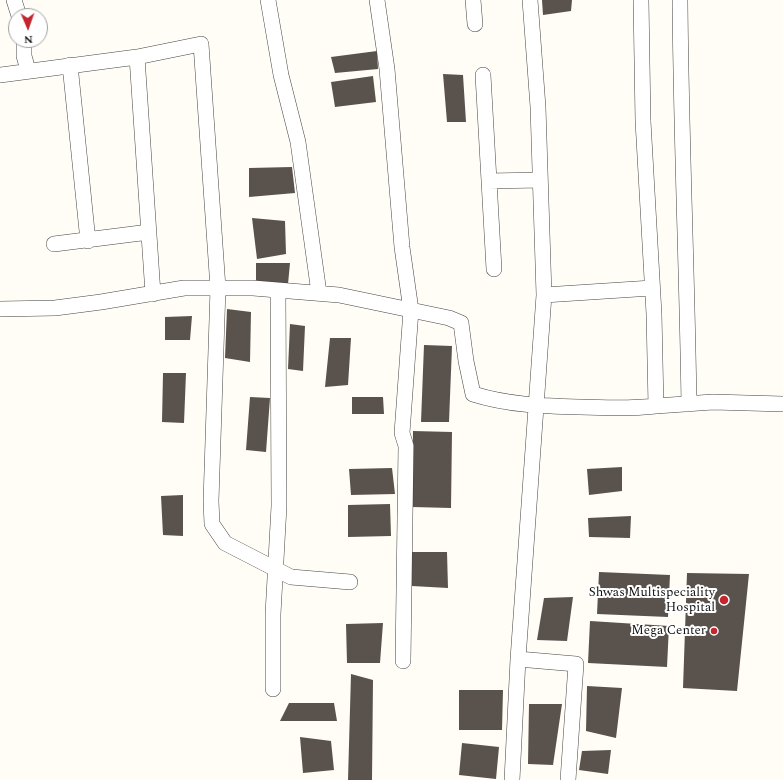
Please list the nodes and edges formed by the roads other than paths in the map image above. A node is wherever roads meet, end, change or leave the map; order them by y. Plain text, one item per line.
1 (268, 0) edge
2 (377, 0) edge
3 (473, 0) edge
4 (530, 0) edge
5 (641, 0) edge
6 (680, 0) edge
7 (475, 24) dead end
8 (24, 48) edge
9 (137, 58) junction
10 (70, 65) junction
11 (28, 70) junction
12 (0, 75) edge
13 (483, 75) dead end
14 (540, 180) junction
15 (489, 181) junction
16 (149, 232) junction
17 (88, 241) junction
18 (54, 244) dead end
19 (494, 269) dead end
20 (218, 288) junction
21 (652, 288) junction
22 (278, 290) junction
23 (319, 293) junction
24 (153, 294) junction
25 (544, 294) junction
26 (0, 309) edge
27 (411, 310) junction
28 (689, 404) junction
29 (783, 404) edge
30 (536, 406) junction
31 (656, 406) junction
32 (274, 568) junction
33 (350, 582) dead end
34 (518, 659) junction
35 (403, 661) dead end
36 (273, 689) dead end
37 (512, 780) edge
38 (568, 780) edge

1 - 23 street
2 - 27 street
3 - 7 street
4 - 14 street
5 - 21 street
6 - 28 street
8 - 11 street
9 - 10 street
9 - 16 street
9 - 20 street
10 - 11 street
10 - 17 street
11 - 12 street
13 - 15 street
14 - 15 street
14 - 25 street
15 - 19 street
16 - 17 street
16 - 24 street
17 - 18 street
20 - 22 street
20 - 24 street
20 - 32 street
21 - 25 street
21 - 31 street
22 - 23 street
22 - 32 street
23 - 27 street
24 - 26 street
25 - 30 street
27 - 30 street
27 - 35 street
28 - 29 street
28 - 31 street
30 - 31 street
30 - 34 street
32 - 33 street
32 - 36 street
34 - 37 street
34 - 38 street

